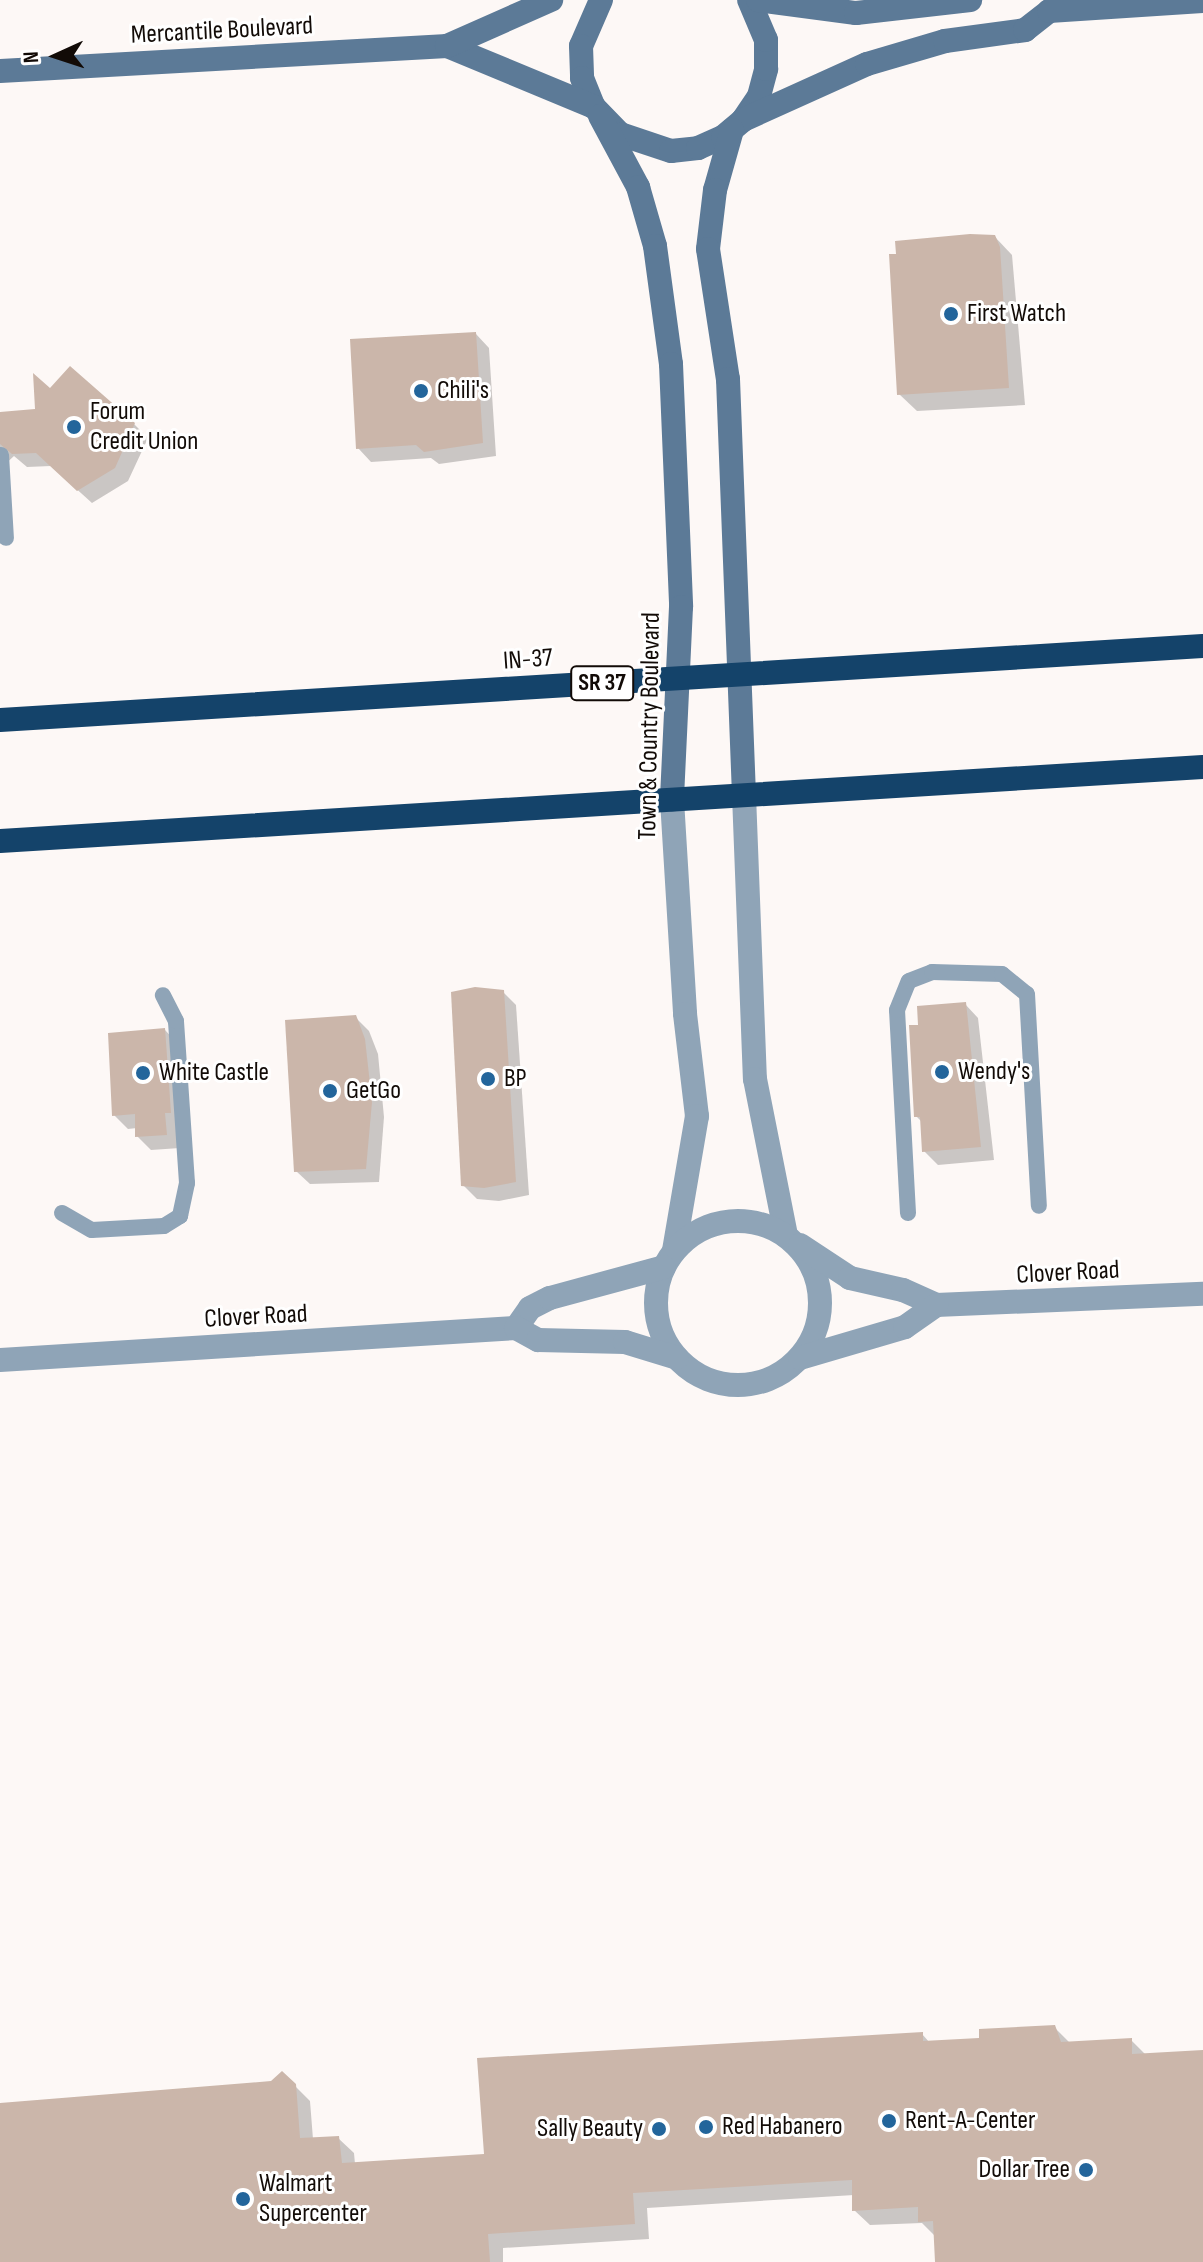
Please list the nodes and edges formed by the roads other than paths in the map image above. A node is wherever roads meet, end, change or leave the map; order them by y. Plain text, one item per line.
1 (551, 0) edge
2 (601, 0) edge
3 (749, 0) edge
4 (758, 0) edge
5 (970, 0) edge
6 (1203, 1) edge
7 (1041, 6) edge
8 (447, 46) junction
9 (0, 71) edge
10 (597, 111) junction
11 (738, 125) junction
12 (1, 455) edge
13 (6, 538) dead end
14 (1203, 646) edge
15 (739, 674) junction
16 (677, 678) junction
17 (0, 720) edge
18 (1203, 767) edge
19 (744, 795) junction
20 (672, 800) junction
21 (0, 841) edge
22 (163, 995) dead end
23 (1039, 1206) dead end
24 (62, 1213) dead end
25 (908, 1213) dead end
26 (790, 1239) junction
27 (669, 1259) junction
28 (1203, 1294) edge
29 (936, 1305) junction
30 (516, 1328) junction
31 (677, 1358) junction
32 (800, 1358) junction
33 (0, 1360) edge

1 - 8 street, Mercantile Boulevard
2 - 10 street, Town & Country Boulevard
3 - 11 street
4 - 5 street
6 - 7 street
7 - 11 street
8 - 9 street, Mercantile Boulevard
8 - 10 street, Mercantile Boulevard
10 - 11 street, Mercantile Boulevard
10 - 16 street, Town & Country Boulevard
11 - 15 street
12 - 13 lane
14 - 15 highway, IN-37 / SR 37
15 - 16 highway, IN-37 / SR 37
15 - 19 street
16 - 17 highway, IN-37 / SR 37
16 - 20 street, Town & Country Boulevard
18 - 19 highway
19 - 20 highway
19 - 26 street
20 - 21 highway
20 - 27 street, Town & Country Boulevard
22 - 24 lane
23 - 25 lane
26 - 27 street
26 - 29 street, Clover Road
26 - 32 street
27 - 30 street
27 - 31 street
28 - 29 street, Clover Road
29 - 32 street
30 - 31 street, Clover Road
30 - 33 street, Clover Road
31 - 32 street

